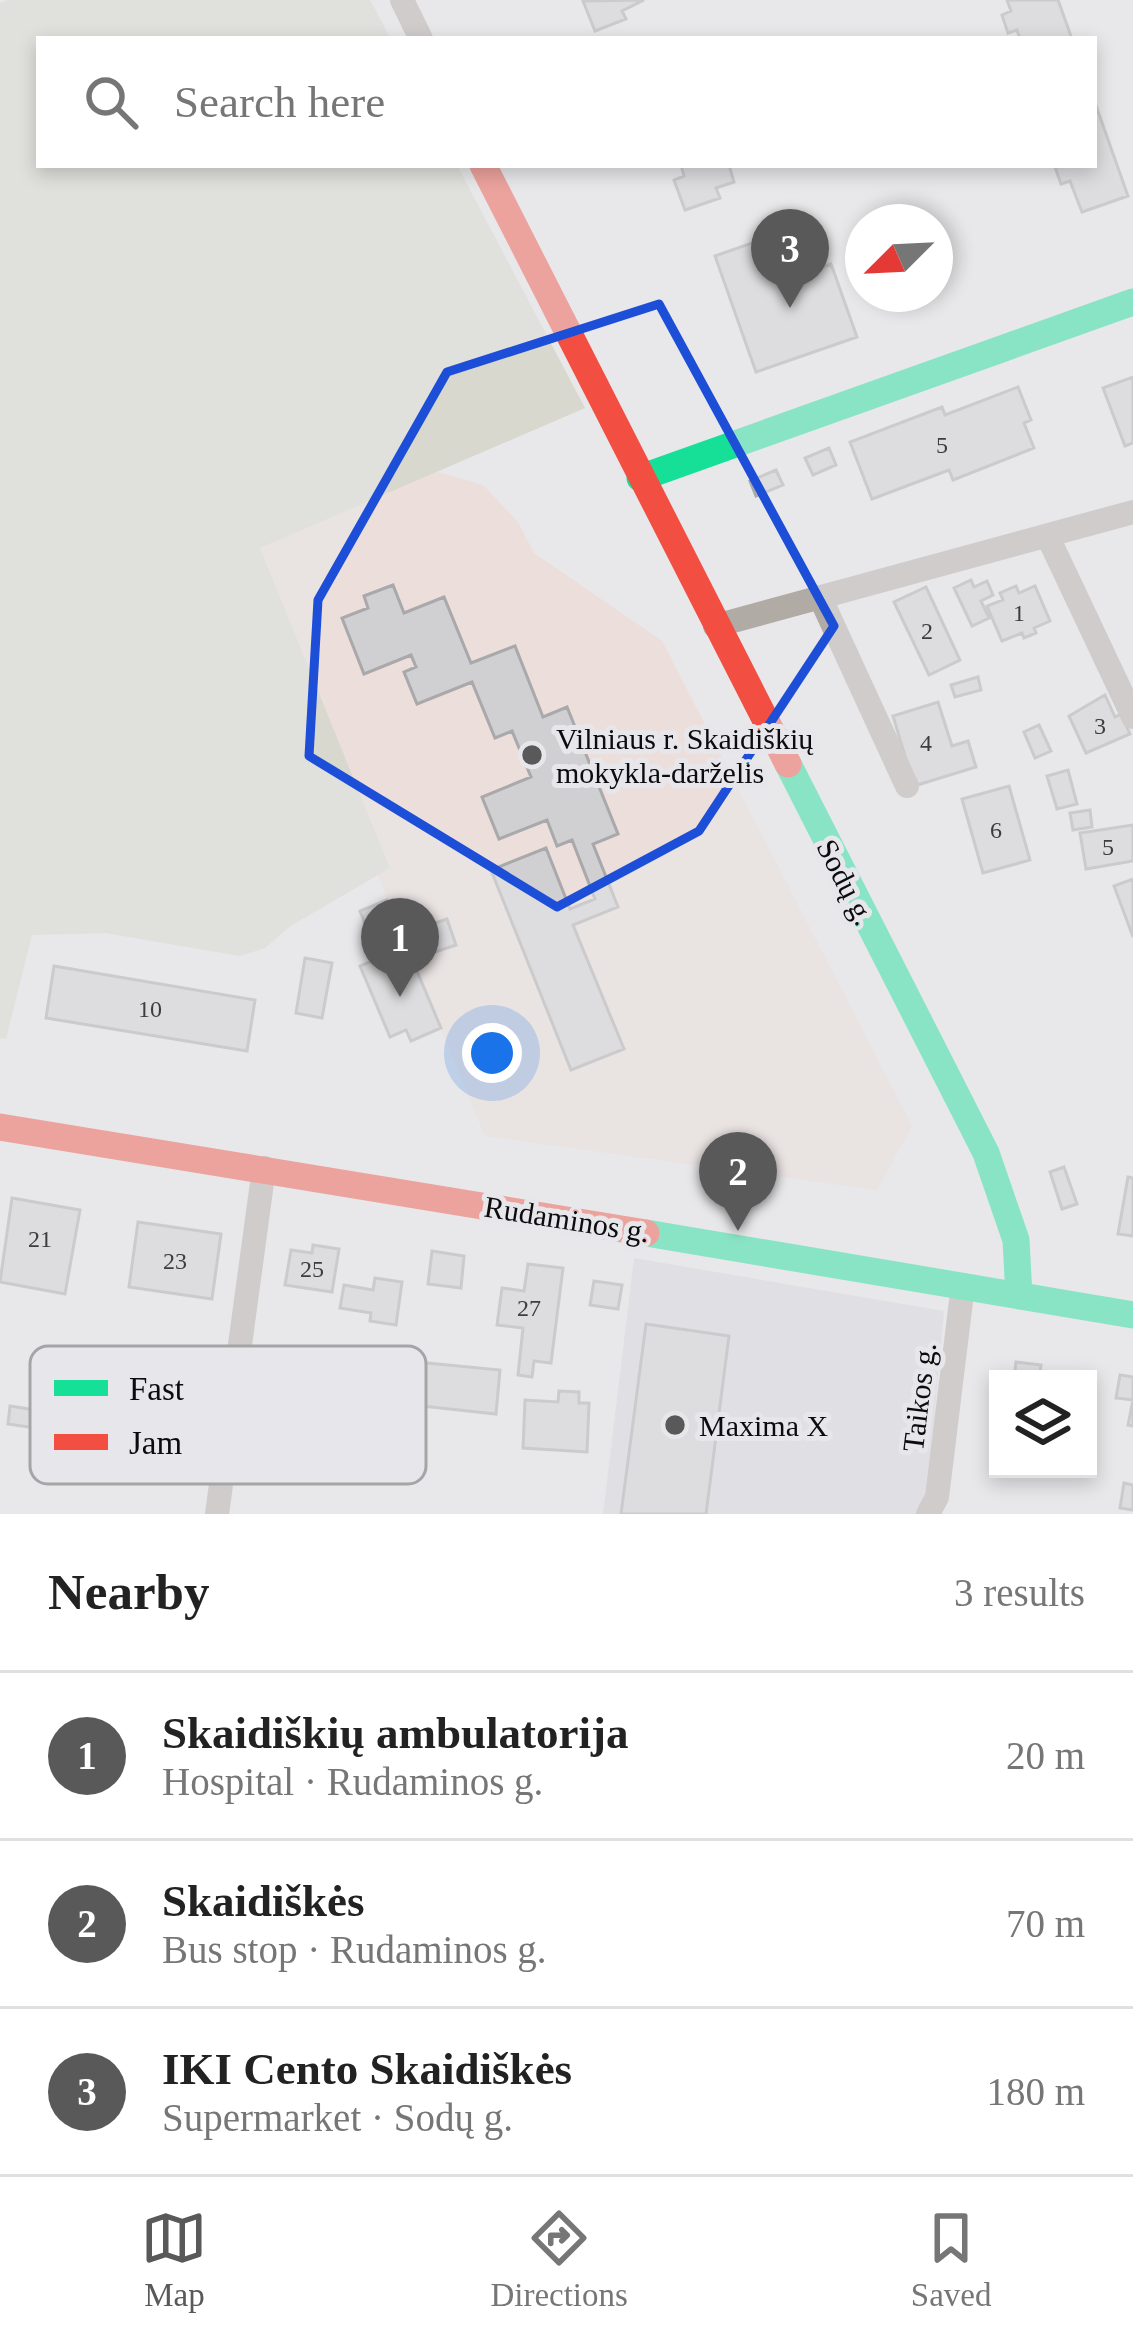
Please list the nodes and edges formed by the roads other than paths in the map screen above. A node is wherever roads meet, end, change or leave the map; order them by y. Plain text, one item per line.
1 (401, 0) edge
2 (419, 36) edge
3 (484, 168) edge
4 (1133, 302) edge
5 (640, 478) junction
6 (1133, 512) edge
7 (1048, 537) junction
8 (820, 597) junction
9 (716, 626) junction
10 (1133, 717) edge
11 (907, 786) dead end
12 (0, 1127) edge
13 (264, 1168) junction
14 (963, 1285) junction
15 (1019, 1296) junction
16 (1133, 1315) edge
17 (240, 1346) edge
18 (221, 1484) edge
19 (217, 1514) edge
20 (928, 1514) edge

1 - 2 street
3 - 5 street, Sodų g.
4 - 5 street
5 - 9 street, Sodų g.
6 - 7 street
7 - 8 street
7 - 10 street
8 - 9 street
8 - 11 street
9 - 15 street, Sodų g.
12 - 13 street, Rudaminos g.
13 - 14 street, Rudaminos g.
13 - 17 street
14 - 15 street, Rudaminos g.
14 - 20 street, Taikos g.
15 - 16 street, Rudaminos g.
18 - 19 street

